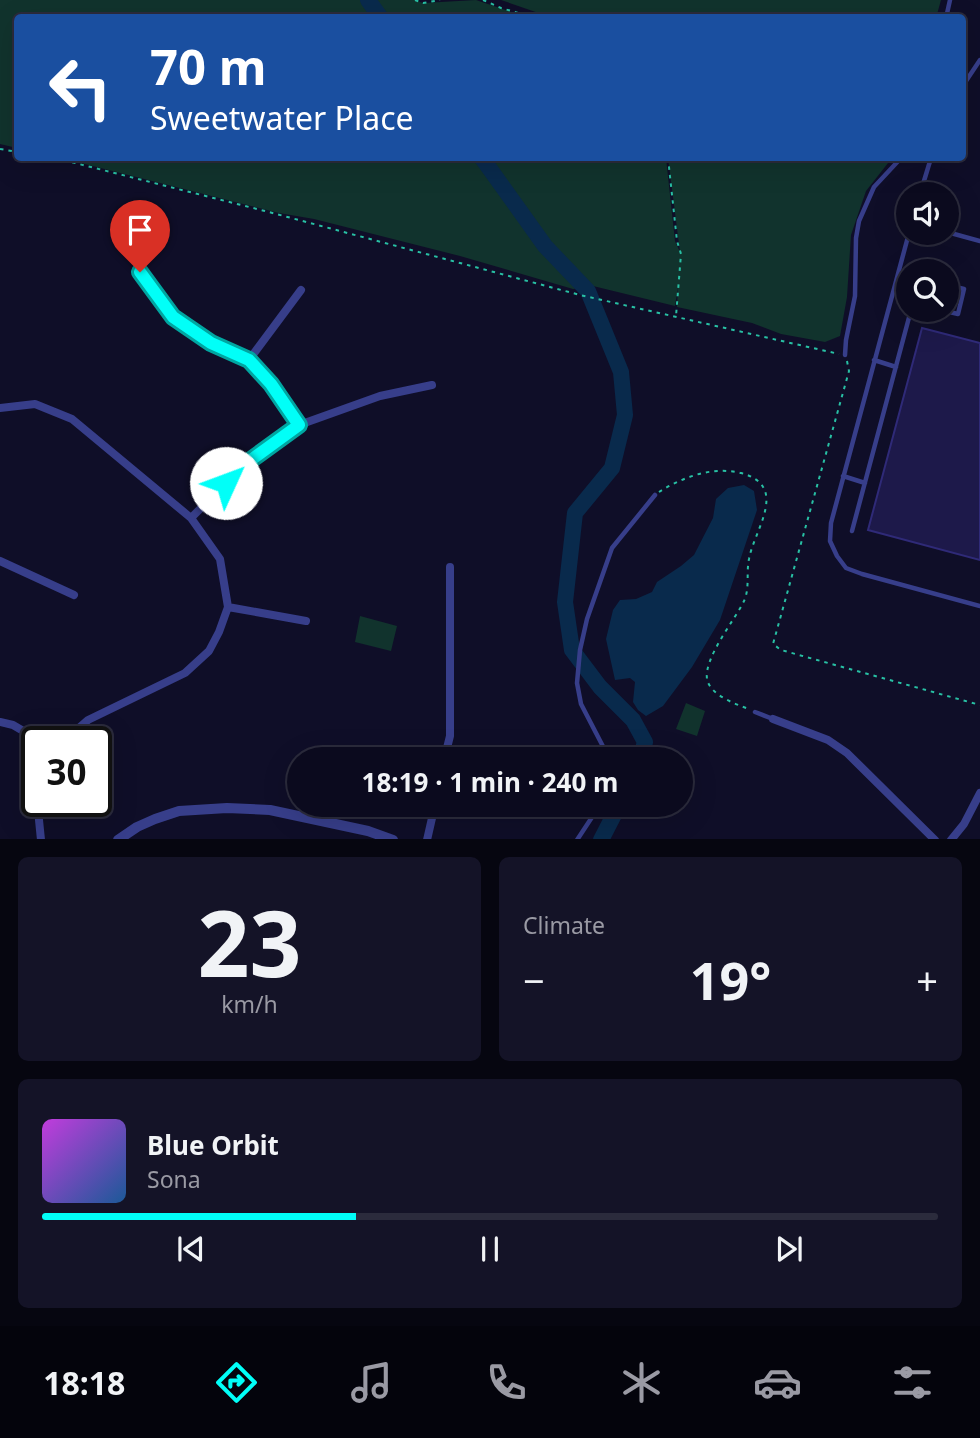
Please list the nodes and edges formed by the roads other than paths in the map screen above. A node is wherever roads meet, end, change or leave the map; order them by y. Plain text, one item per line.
1 (980, 60) edge
2 (966, 81) edge
3 (898, 161) edge
4 (930, 161) edge
5 (924, 182) edge
6 (959, 235) edge
7 (980, 241) edge
8 (906, 245) edge
9 (140, 272) dead end
10 (959, 288) edge
11 (301, 290) dead end
12 (959, 310) edge
13 (908, 322) edge
14 (845, 355) road end
15 (249, 360) junction
16 (874, 360) junction
17 (896, 367) junction
18 (432, 385) dead end
19 (0, 408) edge
20 (299, 425) junction
21 (843, 476) junction
22 (865, 483) junction
23 (655, 495) road end
24 (191, 518) junction
25 (852, 531) dead end
26 (0, 561) edge
27 (450, 567) dead end
28 (74, 595) dead end
29 (980, 606) edge
30 (228, 607) junction
31 (306, 621) dead end
32 (755, 712) road end
33 (774, 719) joint
34 (0, 722) edge
35 (81, 726) edge
36 (21, 730) edge
37 (447, 747) edge
38 (603, 747) edge
39 (980, 793) edge
40 (39, 817) edge
41 (432, 817) edge
42 (592, 817) edge
43 (41, 839) edge
44 (118, 839) edge
45 (393, 839) edge
46 (427, 839) edge
47 (577, 839) edge
48 (935, 839) edge
49 (951, 839) edge

1 - 2 lane
3 - 14 lane
4 - 5 lane
6 - 7 lane
8 - 16 lane
9 - 15 street
10 - 12 lane
11 - 15 street
13 - 17 lane
15 - 20 street
16 - 17 lane
16 - 21 lane
17 - 22 lane
18 - 20 street
19 - 24 street
20 - 24 street
21 - 22 lane
21 - 29 lane
22 - 25 lane
23 - 38 lane
24 - 30 street
26 - 28 street
27 - 37 street
30 - 31 street
30 - 35 street
32 - 33 lane
33 - 48 street
34 - 36 street
39 - 49 street
40 - 43 street
41 - 46 street
42 - 47 lane
44 - 45 street

